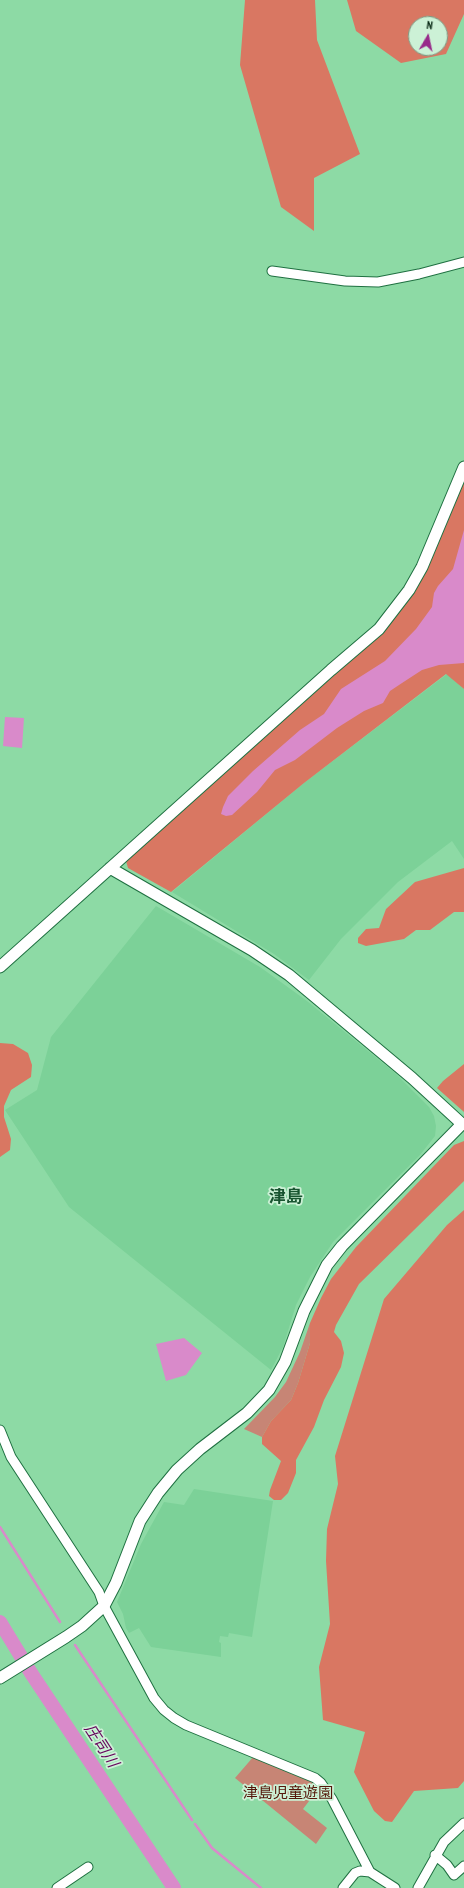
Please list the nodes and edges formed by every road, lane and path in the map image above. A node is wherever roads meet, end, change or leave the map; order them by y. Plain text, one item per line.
1 (464, 262) edge
2 (272, 271) dead end
3 (464, 467) edge
4 (110, 868) junction
5 (0, 967) edge
6 (463, 1124) edge
7 (0, 1430) edge
8 (104, 1606) junction
9 (0, 1678) edge
10 (464, 1823) edge
11 (435, 1855) junction
12 (464, 1866) edge
13 (88, 1867) dead end
14 (370, 1872) junction
15 (57, 1888) edge
16 (343, 1888) edge
17 (395, 1888) edge
18 (418, 1888) edge

1 - 2 street
3 - 4 street
4 - 5 street
4 - 6 street
6 - 8 street
7 - 8 street
8 - 9 street
8 - 14 street
10 - 11 street
11 - 12 street
11 - 18 street
13 - 15 street
14 - 16 street
14 - 17 street

